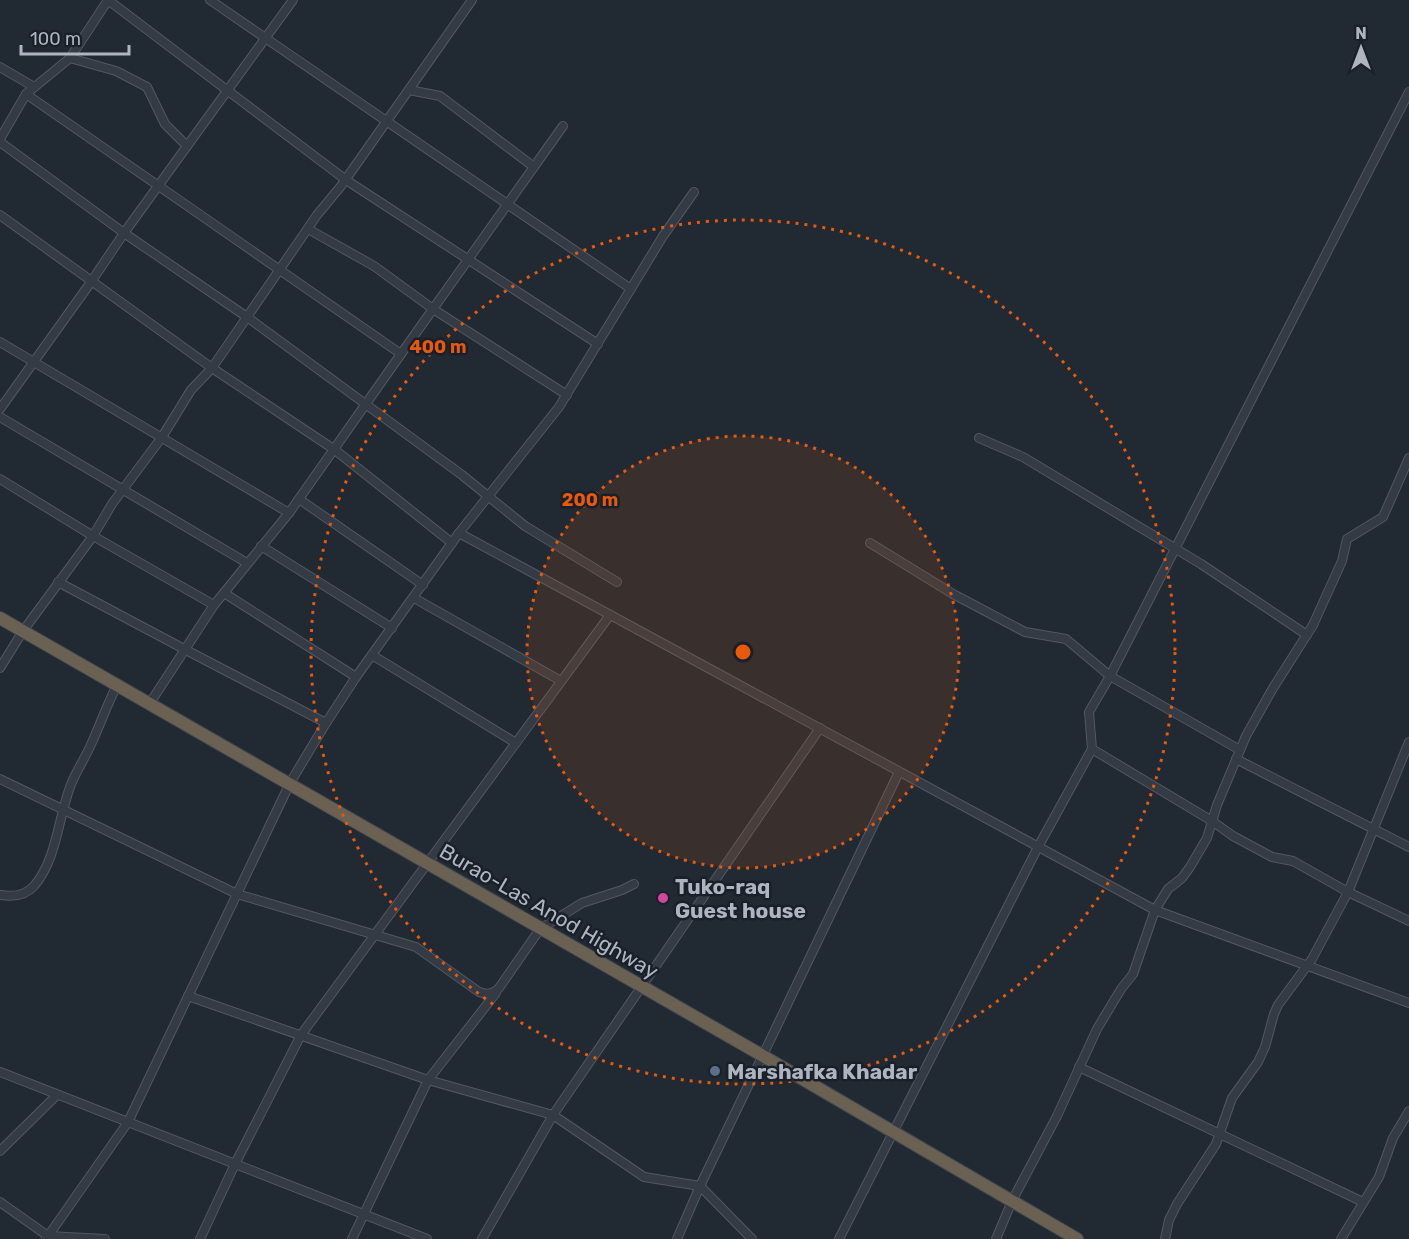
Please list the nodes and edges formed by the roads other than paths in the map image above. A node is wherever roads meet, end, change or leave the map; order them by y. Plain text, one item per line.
1 (108, 0) edge
2 (210, 0) edge
3 (293, 0) edge
4 (472, 0) edge
5 (266, 38) junction
6 (70, 58) junction
7 (0, 67) edge
8 (34, 87) junction
9 (227, 90) junction
10 (409, 90) junction
11 (1409, 92) edge
12 (26, 94) junction
13 (387, 121) junction
14 (563, 126) dead end
15 (0, 141) edge
16 (187, 146) junction
17 (534, 167) junction
18 (346, 180) junction
19 (158, 185) junction
20 (694, 192) dead end
21 (508, 205) junction
22 (0, 215) edge
23 (308, 229) junction
24 (124, 233) junction
25 (469, 260) junction
26 (280, 270) junction
27 (91, 282) junction
28 (631, 289) junction
29 (433, 309) junction
30 (247, 317) junction
31 (0, 342) edge
32 (598, 344) junction
33 (402, 354) junction
34 (33, 361) junction
35 (212, 368) junction
36 (567, 395) junction
37 (366, 405) junction
38 (0, 409) edge
39 (0, 417) edge
40 (162, 437) junction
41 (979, 438) dead end
42 (335, 450) junction
43 (1409, 458) edge
44 (0, 479) edge
45 (122, 490) junction
46 (488, 496) junction
47 (299, 499) junction
48 (289, 513) junction
49 (459, 533) junction
50 (93, 536) junction
51 (452, 543) junction
52 (870, 543) dead end
53 (261, 546) junction
54 (1175, 549) junction
55 (248, 563) junction
56 (58, 582) junction
57 (618, 582) dead end
58 (423, 585) junction
59 (224, 593) junction
60 (414, 598) junction
61 (214, 605) junction
62 (610, 615) junction
63 (0, 618) edge
64 (393, 628) junction
65 (23, 631) junction
66 (1307, 634) junction
67 (186, 650) junction
68 (372, 655) junction
69 (0, 668) edge
70 (1110, 676) junction
71 (356, 677) junction
72 (561, 681) junction
73 (117, 685) junction
74 (150, 703) junction
75 (327, 723) junction
76 (820, 728) junction
77 (1409, 742) edge
78 (516, 743) junction
79 (1092, 749) junction
80 (1238, 754) junction
81 (899, 772) junction
82 (0, 779) edge
83 (290, 783) junction
84 (62, 809) junction
85 (1212, 821) junction
86 (1374, 828) junction
87 (1038, 846) junction
88 (1409, 847) edge
89 (428, 864) junction
90 (634, 884) dead end
91 (1348, 892) junction
92 (237, 894) junction
93 (0, 895) edge
94 (1155, 910) junction
95 (1409, 921) edge
96 (540, 929) junction
97 (375, 935) junction
98 (1307, 966) junction
99 (641, 987) junction
100 (500, 988) junction
101 (188, 996) junction
102 (1409, 1003) edge
103 (301, 1035) junction
104 (762, 1056) junction
105 (1079, 1067) junction
106 (0, 1072) edge
107 (428, 1080) junction
108 (57, 1095) junction
109 (1409, 1111) edge
110 (553, 1115) junction
111 (128, 1122) junction
112 (893, 1132) junction
113 (1220, 1134) junction
114 (0, 1151) edge
115 (235, 1164) junction
116 (700, 1186) junction
117 (1012, 1201) junction
118 (0, 1202) edge
119 (1364, 1202) junction
120 (364, 1214) junction
121 (47, 1237) edge
122 (105, 1239) edge
123 (200, 1239) edge
124 (351, 1239) edge
125 (427, 1239) edge
126 (482, 1239) edge
127 (677, 1239) edge
128 (752, 1239) edge
129 (839, 1239) edge
130 (996, 1239) edge
131 (1077, 1239) edge
132 (1165, 1239) edge
133 (1341, 1239) edge

1 - 6 street
1 - 9 street
2 - 5 street
3 - 5 street
4 - 10 street
5 - 9 street
5 - 13 street
6 - 8 street
6 - 16 street
7 - 8 street
8 - 12 street
9 - 16 street
9 - 18 street
10 - 13 street
10 - 17 street
11 - 54 street
12 - 15 street
12 - 19 street
13 - 18 street
13 - 21 street
14 - 17 street
15 - 24 street
16 - 19 street
17 - 21 street
18 - 23 street
18 - 25 street
19 - 24 street
19 - 26 street
20 - 28 street
21 - 25 street
21 - 28 street
22 - 27 street
23 - 26 street
23 - 29 street
24 - 27 street
24 - 30 street
25 - 29 street
25 - 32 street
26 - 30 street
26 - 33 street
27 - 34 street
27 - 35 street
28 - 32 street
29 - 33 street
29 - 36 street
30 - 35 street
30 - 37 street
31 - 34 street
32 - 36 street
33 - 37 street
34 - 38 street
34 - 40 street
35 - 40 street
35 - 42 street
36 - 46 street
37 - 42 street
37 - 46 street
39 - 45 street
40 - 45 street
40 - 48 street
41 - 54 street
42 - 47 street
42 - 51 street
43 - 66 street
44 - 50 street
45 - 50 street
45 - 55 street
46 - 49 street
46 - 57 street
47 - 48 street
47 - 58 street
48 - 53 street
49 - 51 street
49 - 62 street
50 - 56 street
50 - 61 street
51 - 58 street
52 - 70 street
53 - 55 street
53 - 64 street
54 - 66 street
54 - 70 street
55 - 59 street
56 - 65 street
56 - 67 street
58 - 60 street
59 - 61 street
59 - 71 street
60 - 64 street
60 - 72 street
61 - 67 street
62 - 72 street
62 - 76 street
63 - 65 highway, Burao-Las Anod Highway
64 - 68 street
65 - 69 street
65 - 73 highway, Burao-Las Anod Highway
66 - 80 street
67 - 74 street
67 - 75 street
68 - 71 street
68 - 78 street
70 - 79 street
70 - 80 street
71 - 75 street
72 - 78 street
73 - 74 highway, Burao-Las Anod Highway
73 - 84 street
74 - 83 highway, Burao-Las Anod Highway
75 - 83 street
76 - 81 street
76 - 99 street
77 - 86 street
78 - 89 street
79 - 85 street
79 - 87 street
80 - 85 street
80 - 86 street
81 - 87 street
81 - 104 street
82 - 84 street
83 - 89 highway, Burao-Las Anod Highway
83 - 92 street
84 - 92 street
84 - 93 street
85 - 91 street
85 - 94 street
86 - 88 street
86 - 91 street
87 - 94 street
87 - 112 street
89 - 96 highway, Burao-Las Anod Highway
89 - 97 street
90 - 96 street
91 - 95 street
91 - 98 street
92 - 97 street
92 - 101 street
94 - 98 street
94 - 105 street
96 - 99 highway, Burao-Las Anod Highway
96 - 100 street
97 - 100 street
97 - 103 street
98 - 102 street
98 - 113 street
99 - 104 highway, Burao-Las Anod Highway
99 - 110 street
100 - 107 street
101 - 103 street
101 - 111 street
103 - 107 street
103 - 115 street
104 - 112 highway, Burao-Las Anod Highway
104 - 116 street
105 - 113 street
105 - 117 street
106 - 108 street
107 - 110 street
107 - 120 street
108 - 111 street
108 - 114 street
109 - 119 street
110 - 116 street
110 - 126 street
111 - 115 street
111 - 121 street
112 - 117 highway, Burao-Las Anod Highway
112 - 129 street
113 - 119 street
113 - 132 street
115 - 120 street
115 - 123 street
116 - 127 street
116 - 128 street
117 - 130 street
117 - 131 highway, Burao-Las Anod Highway
118 - 121 street
119 - 133 street
120 - 124 street
120 - 125 street
121 - 122 street

